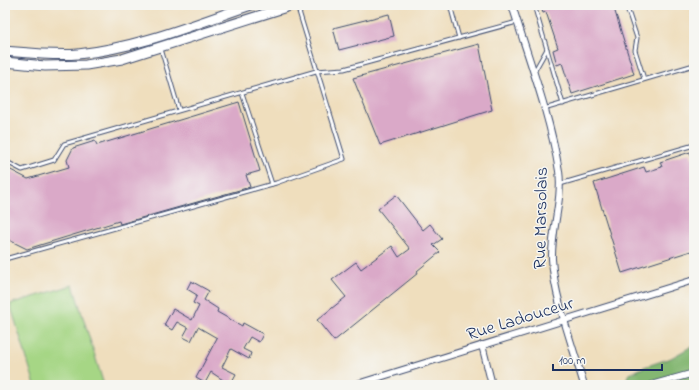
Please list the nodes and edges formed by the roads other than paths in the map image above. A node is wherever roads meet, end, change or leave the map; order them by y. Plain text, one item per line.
1 (251, 5) edge
2 (293, 5) edge
3 (297, 5) edge
4 (450, 5) edge
5 (512, 5) edge
6 (534, 5) edge
7 (626, 5) edge
8 (517, 22) junction
9 (459, 38) junction
10 (161, 48) junction
11 (547, 49) junction
12 (5, 51) edge
13 (5, 62) edge
14 (694, 65) edge
15 (316, 71) junction
16 (533, 73) junction
17 (644, 79) junction
18 (242, 93) junction
19 (563, 104) junction
20 (544, 109) junction
21 (179, 110) junction
22 (694, 145) edge
23 (5, 161) edge
24 (272, 184) junction
25 (558, 184) junction
26 (5, 259) edge
27 (694, 280) edge
28 (566, 320) junction
29 (482, 345) junction
30 (694, 373) edge
31 (354, 385) edge
32 (492, 385) edge
33 (584, 385) edge
34 (652, 385) edge

1 - 12 main road
2 - 10 main road
3 - 15 lane
4 - 9 lane
5 - 8 street, Rue Marsolais
6 - 11 lane
7 - 17 lane
8 - 9 lane
8 - 16 street, Rue Marsolais
9 - 15 lane
10 - 13 main road
10 - 21 lane
11 - 16 lane
11 - 19 lane
14 - 17 lane
15 - 18 lane
15 - 24 lane
16 - 20 street, Rue Marsolais
17 - 19 lane
18 - 21 lane
18 - 24 lane
19 - 20 lane
20 - 25 street, Rue Marsolais
21 - 23 lane
22 - 25 lane
24 - 26 lane
25 - 28 street, Rue Marsolais
27 - 28 street, Rue Ladouceur
28 - 29 street, Rue Ladouceur
28 - 33 street, Rue Marsolais
29 - 31 street, Rue Ladouceur
29 - 32 street
30 - 34 street

